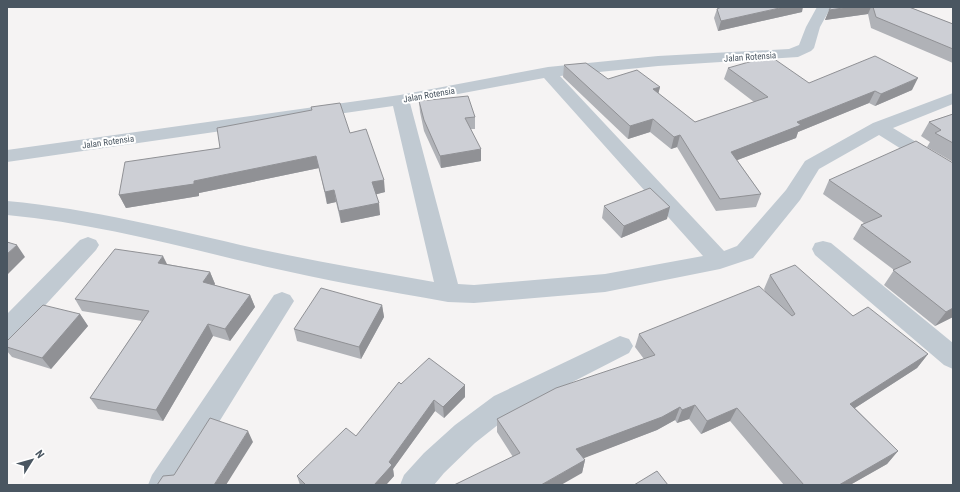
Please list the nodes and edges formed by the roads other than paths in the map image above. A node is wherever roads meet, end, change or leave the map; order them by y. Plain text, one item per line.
1 (824, 7) edge
2 (548, 72) junction
3 (953, 98) edge
4 (400, 100) junction
5 (879, 127) junction
6 (7, 156) edge
7 (953, 173) edge
8 (7, 208) edge
9 (88, 245) dead end
10 (823, 249) dead end
11 (720, 261) junction
12 (448, 293) junction
13 (282, 301) dead end
14 (7, 330) edge
15 (620, 346) dead end
16 (952, 354) edge
17 (163, 485) edge
18 (415, 485) edge

1 - 2 street, Jalan Rotensia
2 - 4 street, Jalan Rotensia
2 - 11 street
3 - 5 street
4 - 6 street, Jalan Rotensia
4 - 12 street
5 - 7 street
5 - 11 street
8 - 12 street
9 - 14 street
10 - 16 street
11 - 12 street
13 - 17 street
15 - 18 street

